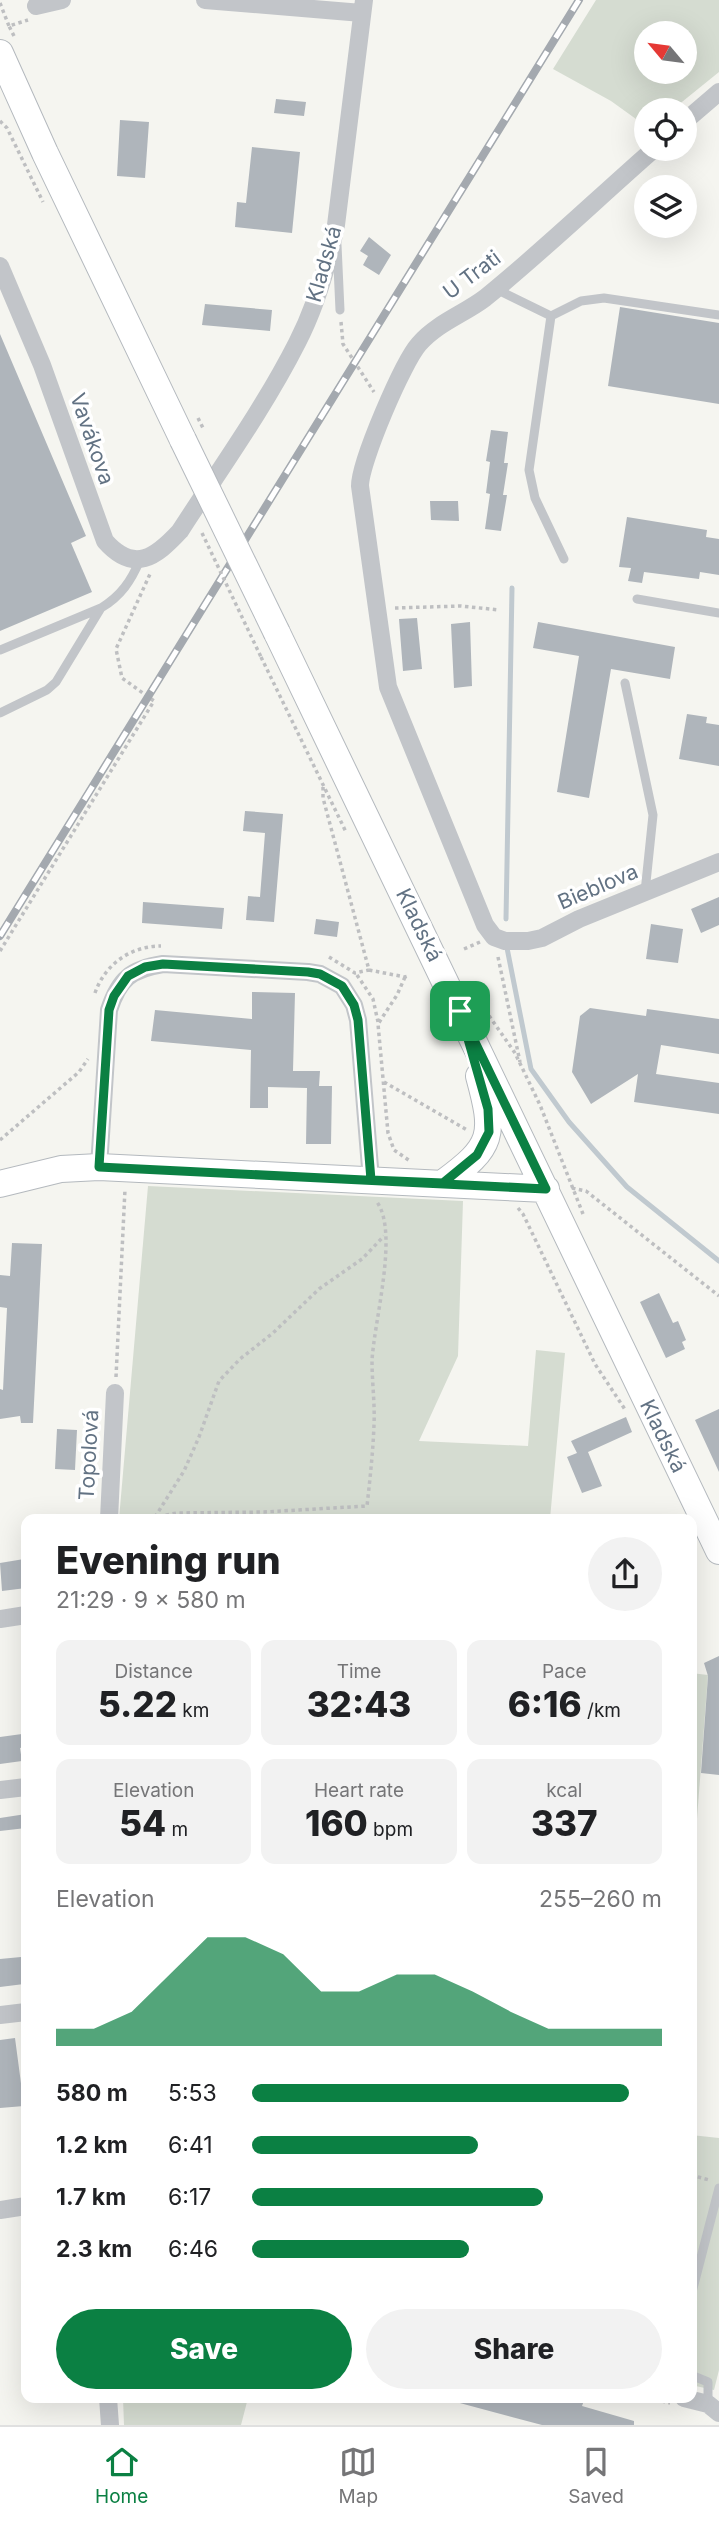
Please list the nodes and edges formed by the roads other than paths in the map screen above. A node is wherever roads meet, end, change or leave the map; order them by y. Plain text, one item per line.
1 (62, 0) edge
2 (205, 0) edge
3 (36, 6) road end
4 (363, 7) edge
5 (8, 47) edge
6 (719, 92) edge
7 (0, 101) edge
8 (697, 111) edge
9 (45, 153) junction
10 (640, 161) edge
11 (336, 225) junction
12 (0, 266) edge
13 (496, 289) junction
14 (340, 310) road end
15 (719, 315) edge
16 (551, 316) junction
17 (564, 559) dead end
18 (140, 560) junction
19 (637, 599) dead end
20 (101, 608) junction
21 (719, 614) edge
22 (0, 650) edge
23 (625, 683) dead end
24 (0, 713) edge
25 (719, 862) edge
26 (645, 892) junction
27 (494, 937) joint
28 (472, 1010) junction
29 (99, 1167) junction
30 (371, 1180) junction
31 (443, 1183) junction
32 (0, 1184) edge
33 (559, 1188) junction
34 (115, 1393) road end
35 (109, 1514) edge
36 (719, 1551) edge
37 (21, 1616) edge
38 (0, 1619) edge
39 (21, 1788) edge
40 (0, 1790) edge
41 (21, 2013) edge
42 (0, 2015) edge
43 (719, 2185) edge
44 (21, 2207) edge
45 (0, 2210) edge
46 (697, 2272) edge
47 (697, 2377) edge
48 (108, 2403) edge
49 (696, 2403) edge
50 (715, 2411) edge
51 (110, 2425) edge

1 - 3 street
2 - 4 street, Kladská
4 - 11 street, Kladská
5 - 9 main road, Kladská
6 - 8 street
7 - 9 main road
9 - 28 main road, Kladská, bridge
10 - 13 street, U Trati
11 - 14 lane
11 - 18 street, Kladská
12 - 18 street, Vavákova
13 - 16 lane
13 - 27 street, U Trati
15 - 16 lane
16 - 17 lane
18 - 20 lane
19 - 21 lane
20 - 22 lane
20 - 24 lane
23 - 26 lane
25 - 26 street, Bieblova
26 - 27 street, Bieblova
28 - 31 main road
28 - 33 main road, Kladská
29 - 30 main road
29 - 30 street
29 - 32 main road
30 - 31 main road
31 - 33 main road
33 - 36 main road, Kladská
34 - 35 street, Topolová
37 - 38 street
39 - 40 street
41 - 42 street
43 - 46 lane
44 - 45 street
47 - 50 lane
48 - 51 street
49 - 50 street

